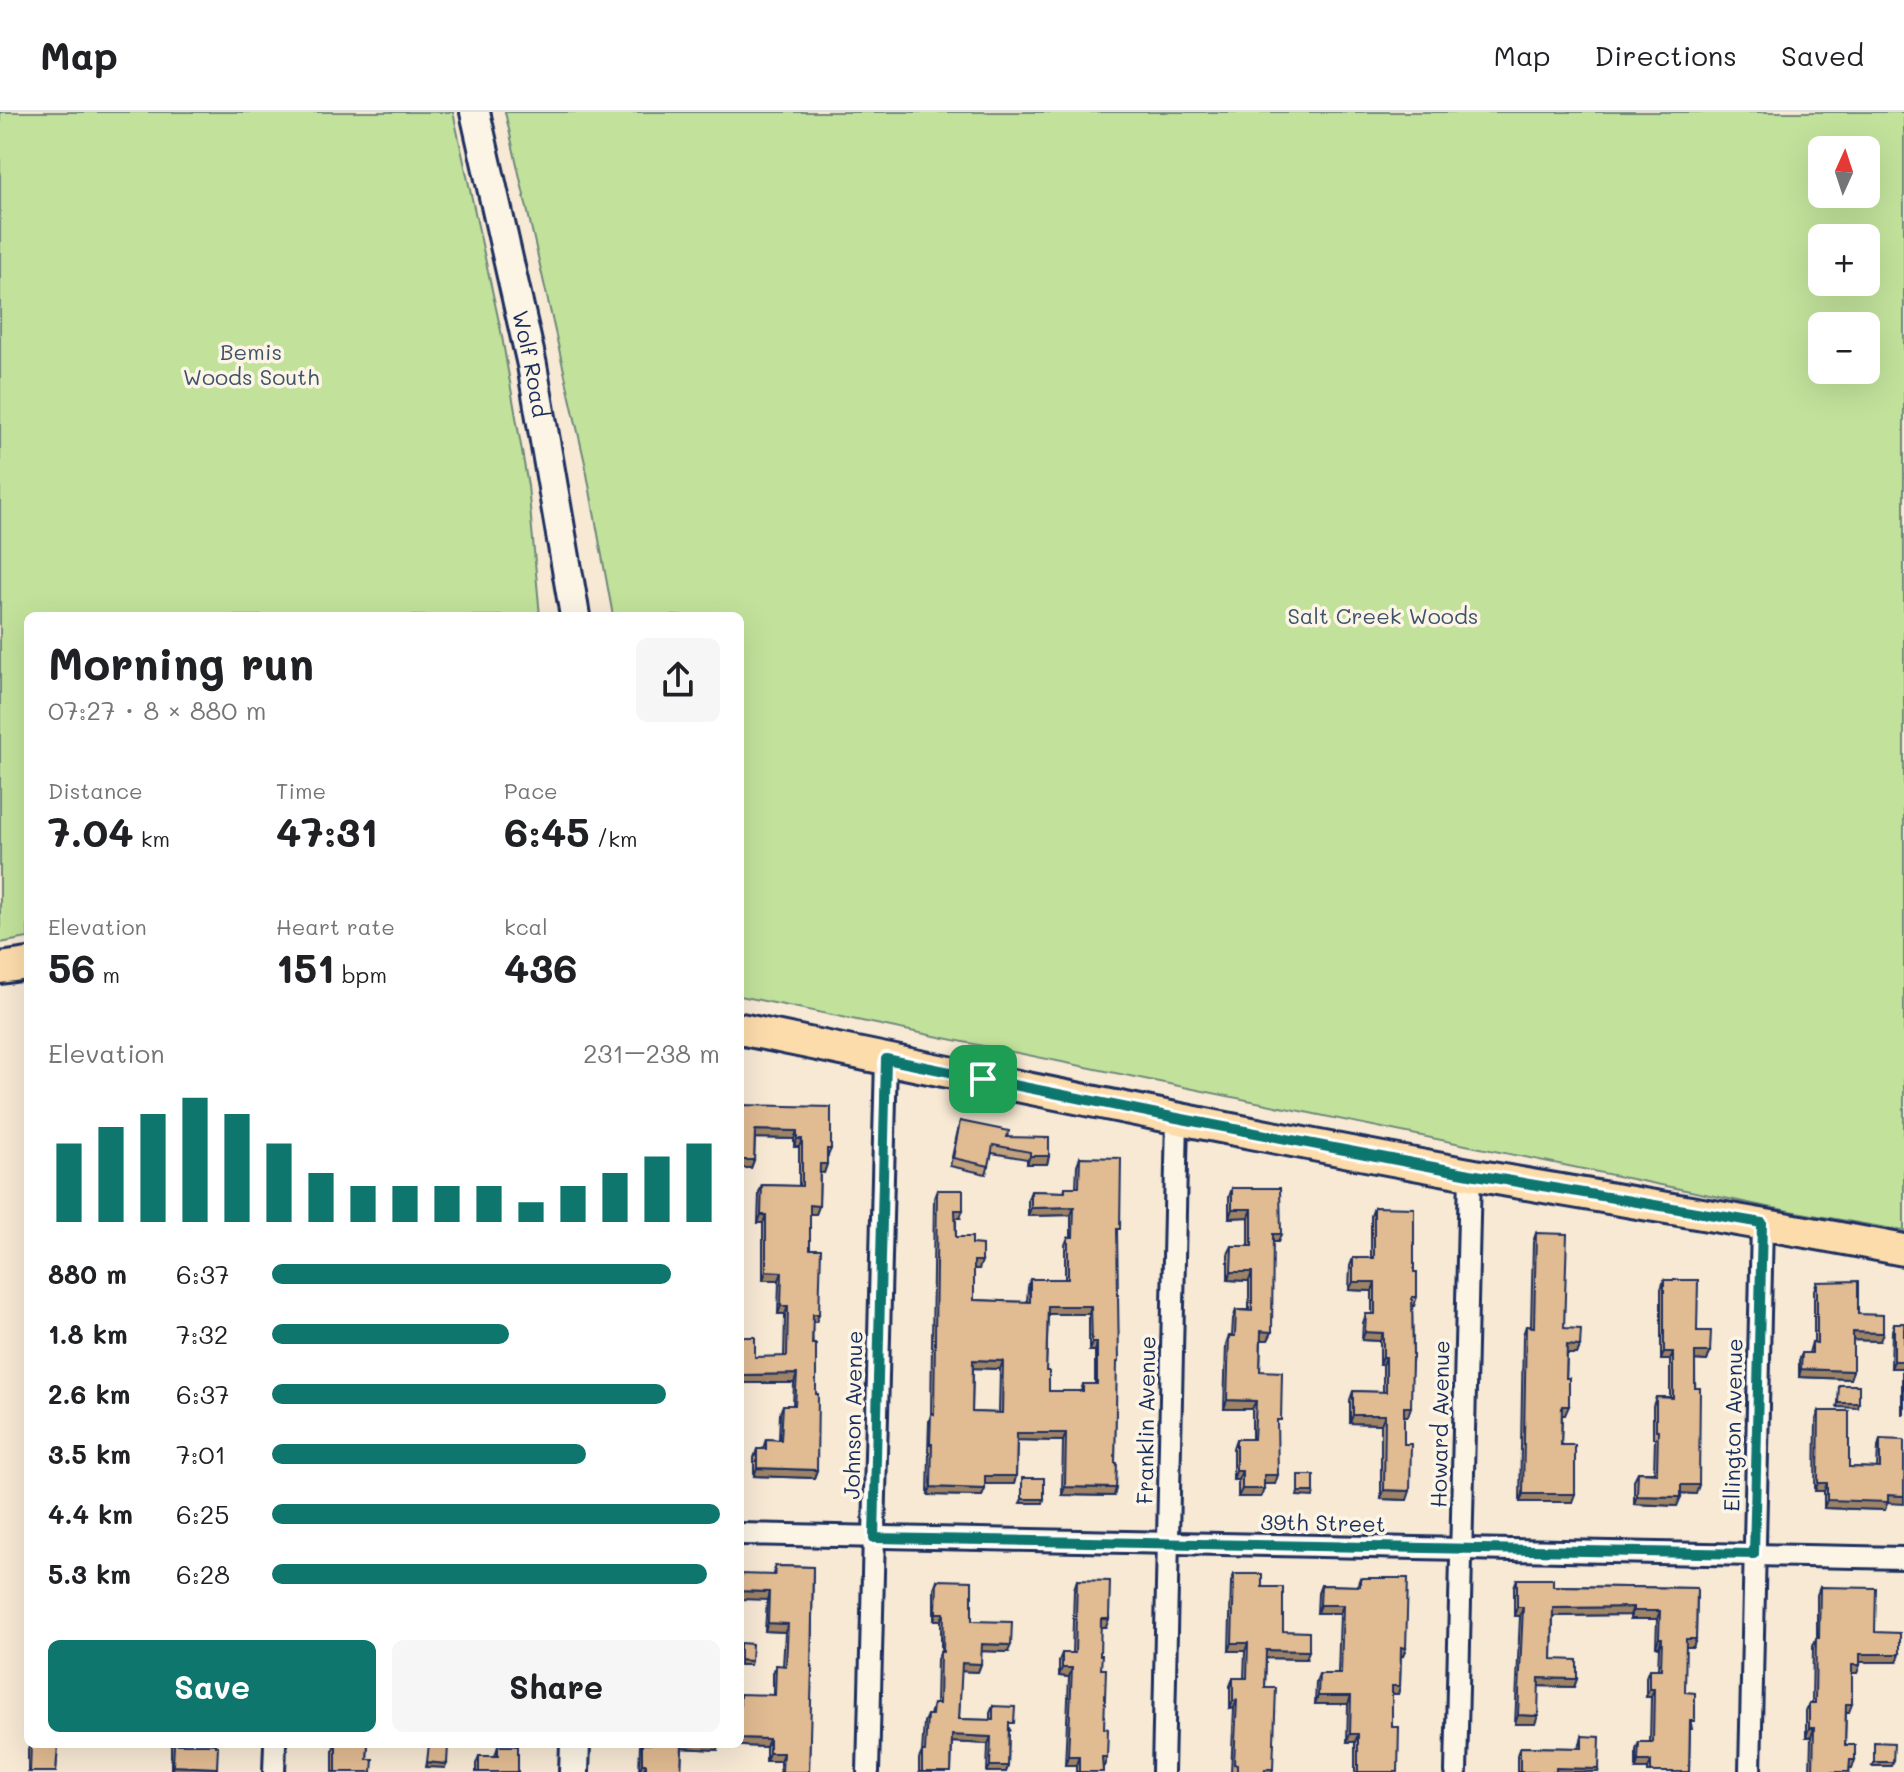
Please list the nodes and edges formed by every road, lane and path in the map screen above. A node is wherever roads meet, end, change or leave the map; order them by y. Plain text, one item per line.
1 (475, 112) edge
2 (574, 612) edge
3 (24, 965) edge
4 (0, 968) edge
5 (744, 1030) edge
6 (886, 1059) junction
7 (1177, 1118) junction
8 (1470, 1174) junction
9 (1762, 1223) junction
10 (1904, 1250) edge
11 (744, 1534) edge
12 (874, 1538) junction
13 (1167, 1543) junction
14 (1461, 1550) junction
15 (1754, 1554) junction
16 (1904, 1558) edge
17 (275, 1748) edge
18 (575, 1748) edge
19 (274, 1772) edge
20 (574, 1772) edge
21 (868, 1772) edge
22 (1163, 1772) edge
23 (1456, 1772) edge
24 (1750, 1772) edge

1 - 2 main road, Wolf Road
3 - 4 main road
5 - 6 main road
6 - 7 main road
6 - 12 street, Johnson Avenue
7 - 8 main road
7 - 13 street, Franklin Avenue
8 - 9 main road
8 - 14 street, Howard Avenue
9 - 10 main road
9 - 15 street, Ellington Avenue
11 - 12 street, 39th Street
12 - 13 street, 39th Street
12 - 21 street, Johnson Avenue
13 - 14 street, 39th Street
13 - 22 street, Franklin Avenue
14 - 15 street, 39th Street
14 - 23 street, Howard Avenue
15 - 16 street, 39th Street
15 - 24 street, Ellington Avenue
17 - 19 street
18 - 20 main road

